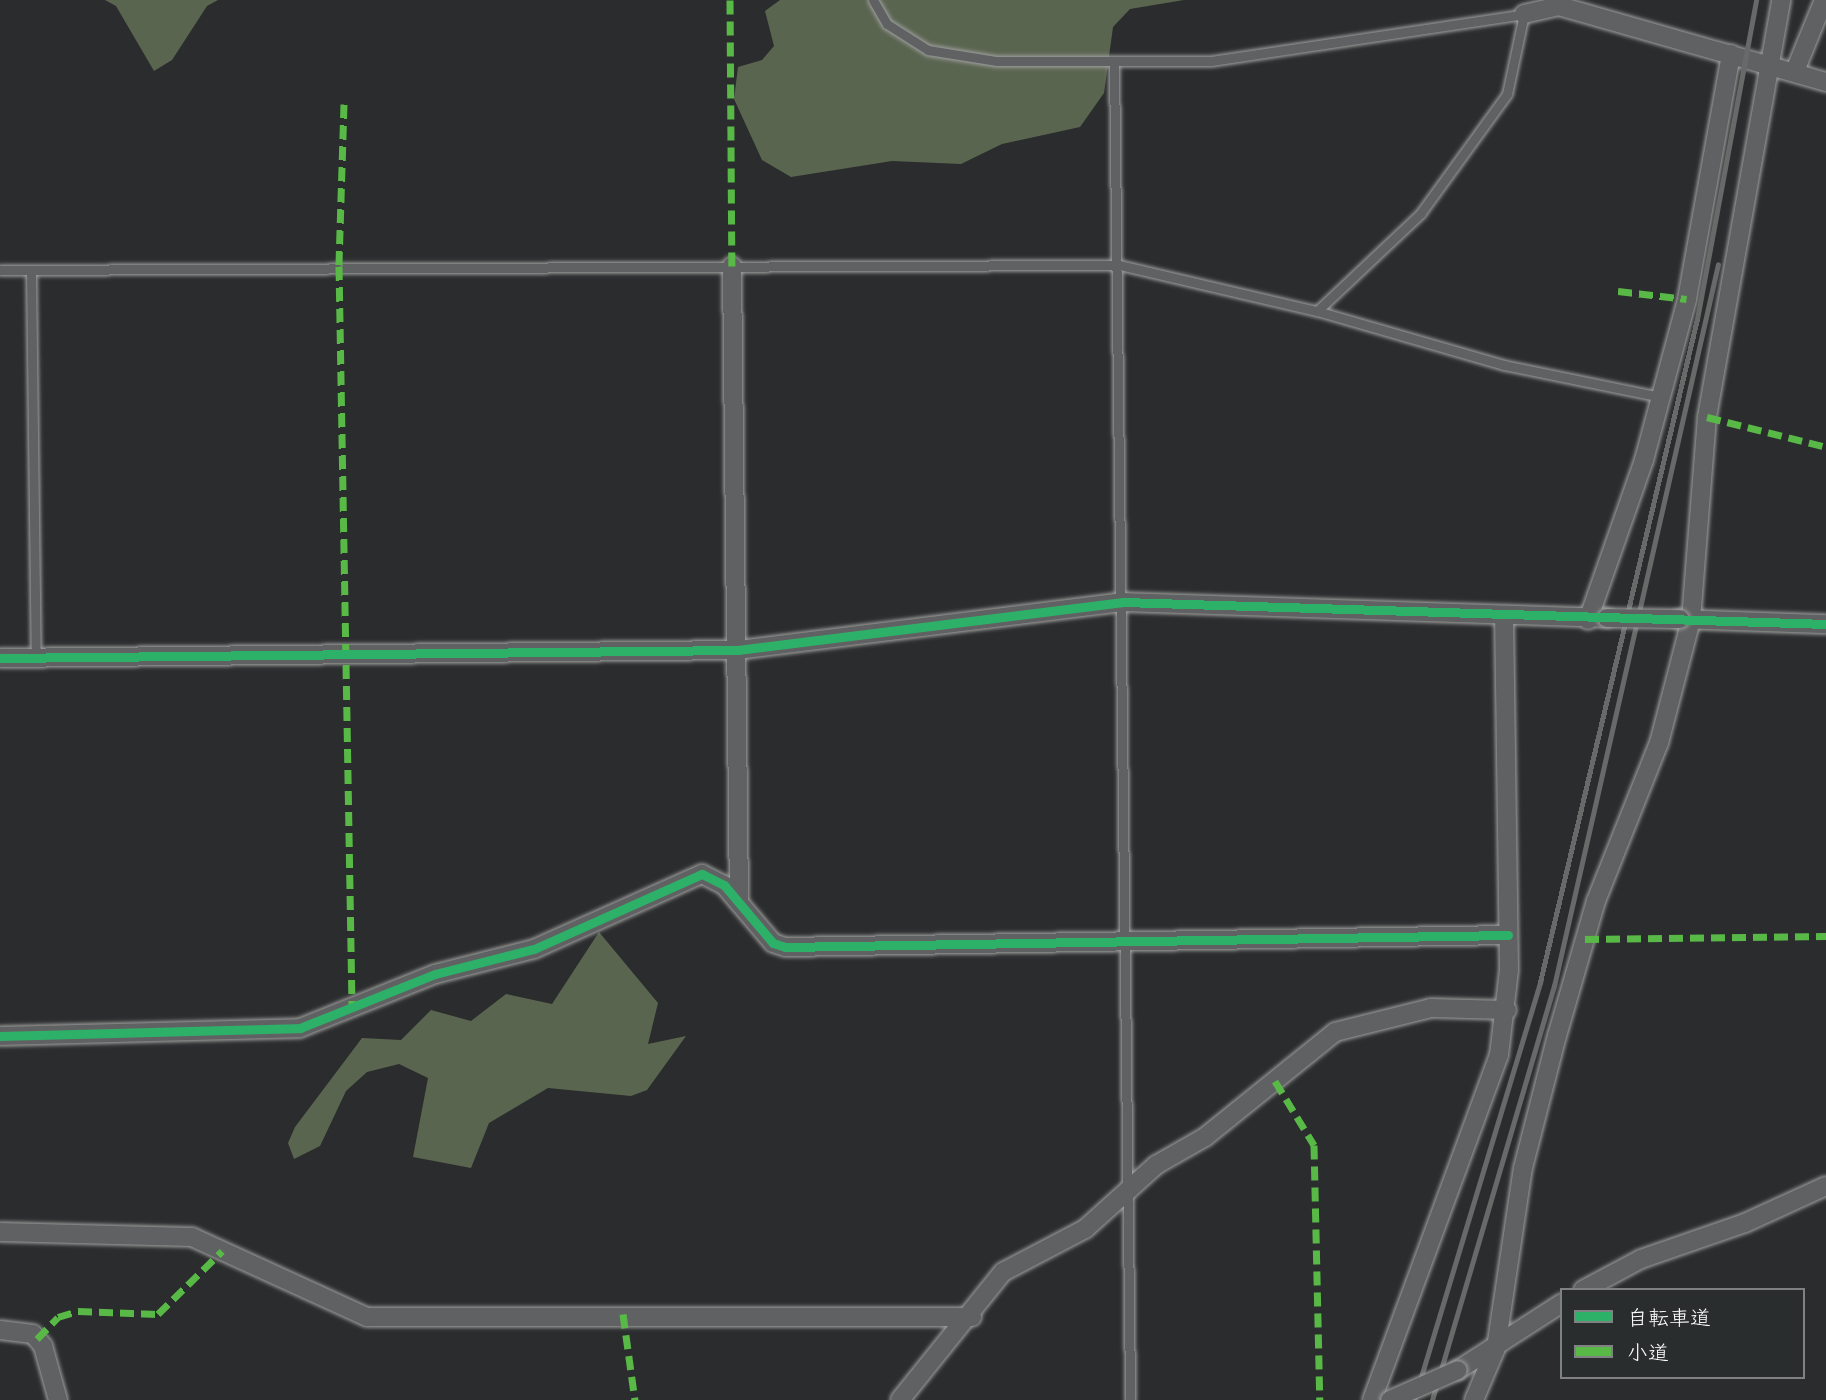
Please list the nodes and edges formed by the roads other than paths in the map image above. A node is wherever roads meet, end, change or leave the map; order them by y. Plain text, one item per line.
1 (873, 0) edge
2 (1781, 0) edge
3 (1824, 0) edge
4 (1524, 13) junction
5 (1731, 54) junction
6 (1114, 62) junction
7 (1770, 66) junction
8 (1795, 71) junction
9 (1826, 82) edge
10 (1119, 265) junction
11 (732, 266) junction
12 (0, 270) edge
13 (31, 270) junction
14 (1317, 311) junction
15 (1661, 397) junction
16 (1122, 601) junction
17 (1504, 615) junction
18 (1588, 620) junction
19 (1686, 620) junction
20 (1826, 624) edge
21 (738, 650) junction
22 (36, 657) junction
23 (0, 658) edge
24 (739, 902) junction
25 (1508, 935) junction
26 (1121, 939) junction
27 (1507, 1010) junction
28 (0, 1036) edge
29 (1826, 1186) edge
30 (1128, 1188) junction
31 (0, 1232) edge
32 (1587, 1288) edge
33 (1560, 1304) edge
34 (972, 1317) junction
35 (0, 1330) edge
36 (1496, 1348) junction
37 (58, 1400) edge
38 (900, 1400) edge
39 (1130, 1400) edge
40 (1372, 1400) edge
41 (1390, 1400) edge
42 (1474, 1400) edge

1 - 6 lane
2 - 7 street
3 - 8 street
4 - 5 street
4 - 6 lane
4 - 14 lane
5 - 7 street
5 - 15 street
6 - 10 lane
7 - 8 street
7 - 19 street
8 - 9 street
10 - 11 lane
10 - 14 lane
10 - 16 lane
11 - 13 lane
11 - 21 street
12 - 13 lane
13 - 22 lane
14 - 15 lane
15 - 18 street
16 - 17 street
16 - 21 street
16 - 26 lane
17 - 18 street
17 - 25 street
18 - 19 street, bridge
19 - 20 street
19 - 36 street
21 - 22 street
21 - 24 street
22 - 23 street
24 - 26 street
24 - 28 street
25 - 26 street
25 - 27 street
26 - 30 lane
27 - 30 street
27 - 40 street
29 - 32 street
30 - 34 street
30 - 39 lane
31 - 34 street
33 - 36 street
34 - 38 street
35 - 37 street
36 - 41 street, bridge
36 - 42 street

